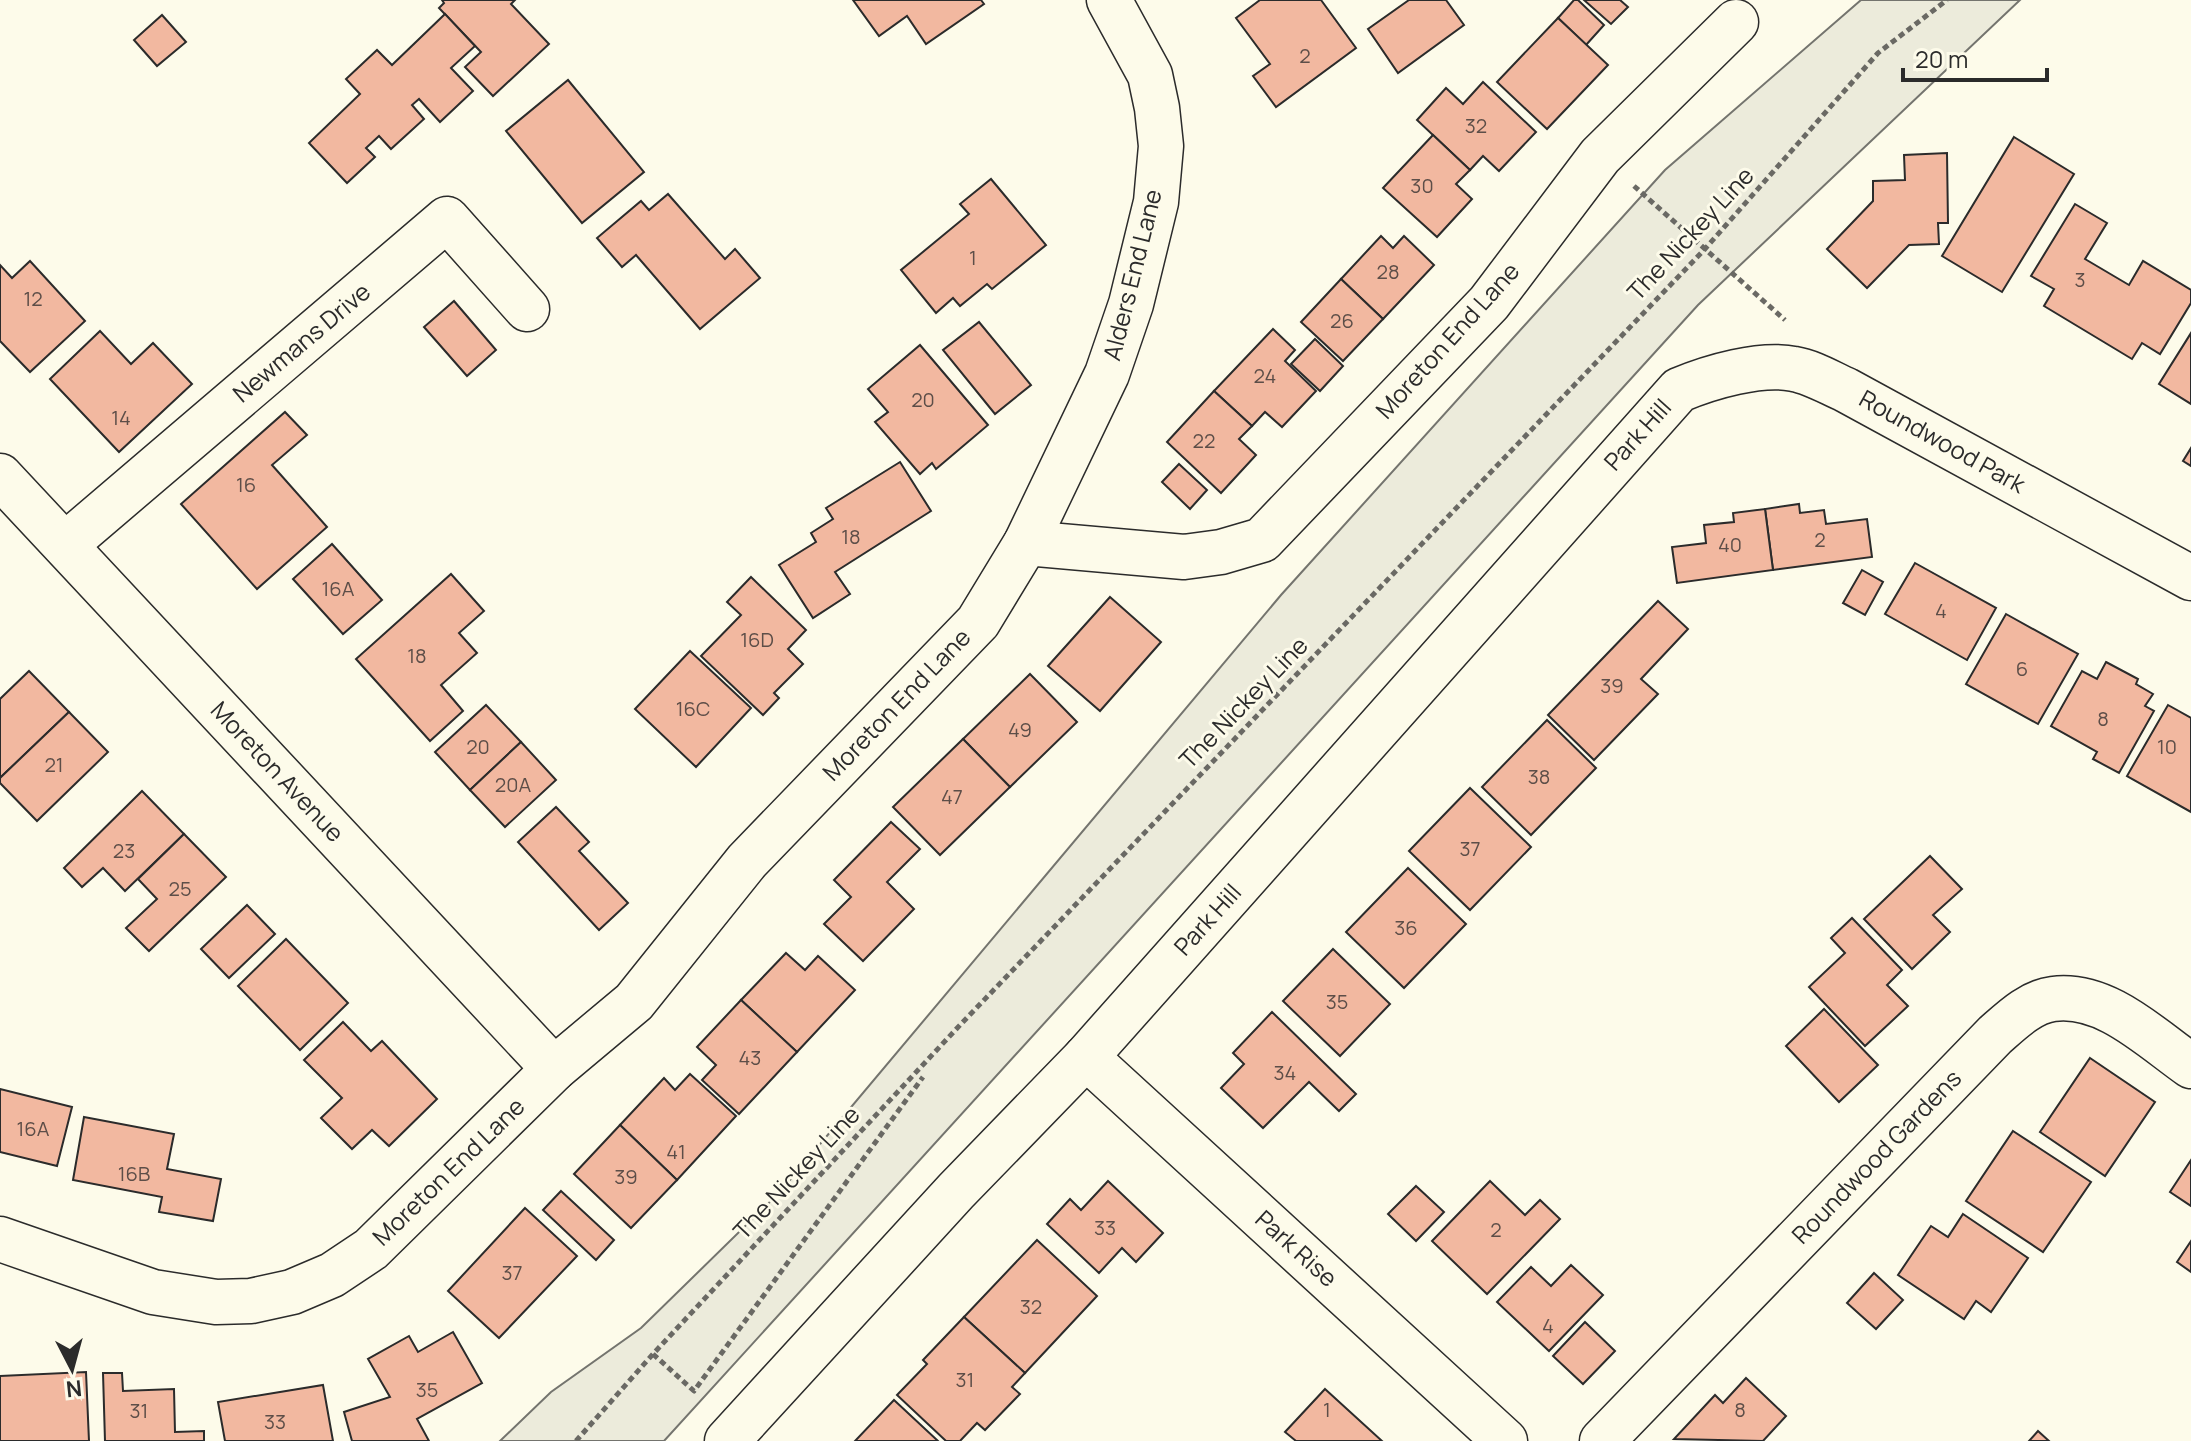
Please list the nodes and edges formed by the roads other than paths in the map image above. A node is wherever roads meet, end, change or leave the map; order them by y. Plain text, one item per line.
1 (1109, 0) edge
2 (1736, 22) dead end
3 (527, 309) dead end
4 (1679, 390) joint
5 (0, 476) edge
6 (1026, 543) junction
7 (65, 545) junction
8 (2191, 578) edge
9 (1086, 1057) junction
10 (2191, 1066) edge
11 (554, 1069) junction
12 (0, 1239) edge
13 (727, 1441) edge
14 (1505, 1441) edge
15 (1602, 1441) edge

1 - 6 street, Alders End Lane
2 - 6 street, Moreton End Lane
3 - 7 street, Newmans Drive
4 - 8 street, Roundwood Park
4 - 9 street, Park Hill
5 - 7 street, Moreton Avenue
6 - 11 street, Moreton End Lane
7 - 11 street, Moreton Avenue
9 - 13 street, Park Hill
9 - 14 street, Park Rise
10 - 15 street, Roundwood Gardens
11 - 12 street, Moreton End Lane

